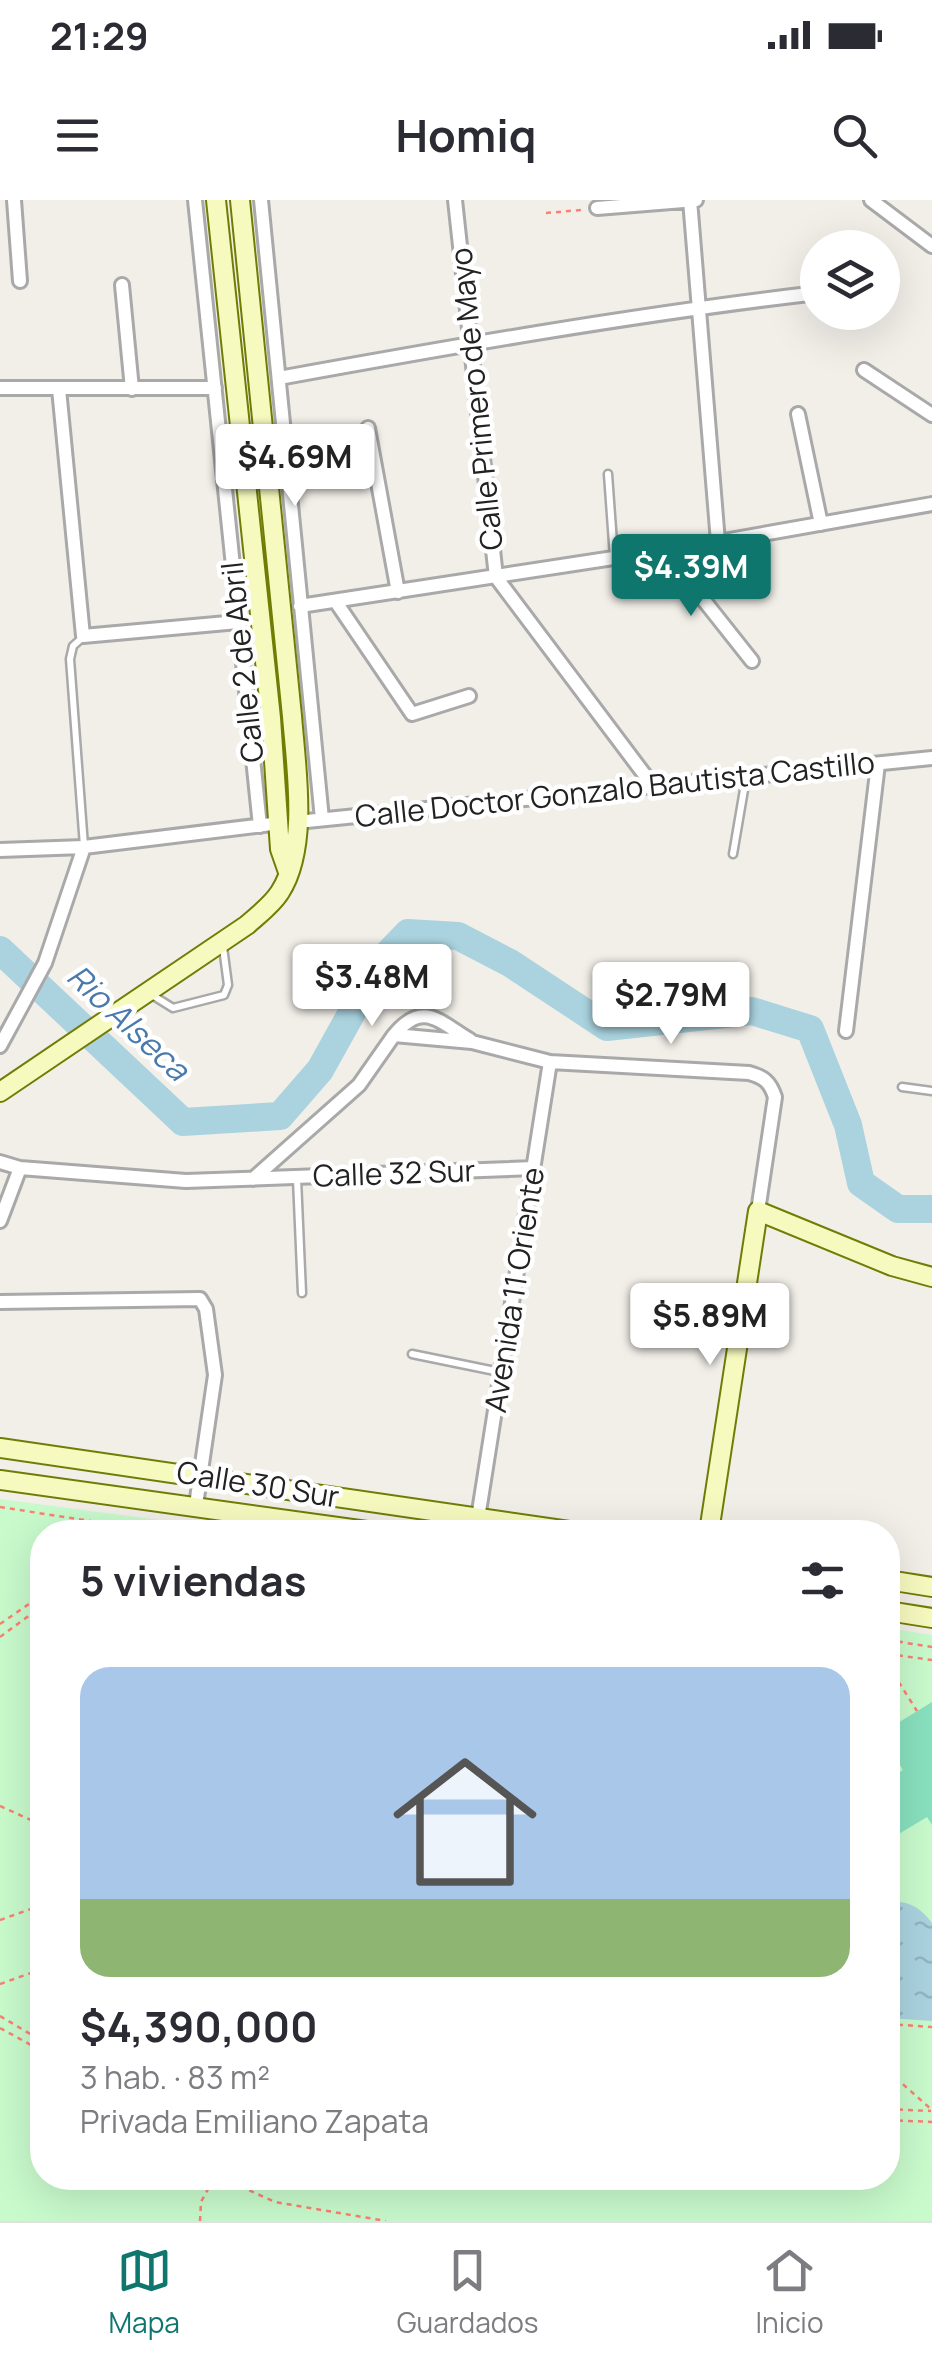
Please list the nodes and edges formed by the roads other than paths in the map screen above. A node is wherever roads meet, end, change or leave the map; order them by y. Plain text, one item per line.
1 (14, 200) edge
2 (194, 200) edge
3 (216, 200) edge
4 (240, 200) edge
5 (261, 200) edge
6 (454, 200) edge
7 (698, 200) edge
8 (871, 200) edge
9 (690, 201) edge
10 (597, 208) road end
11 (932, 246) edge
12 (20, 281) dead end
13 (122, 286) dead end
14 (800, 295) edge
15 (698, 307) junction
16 (472, 342) junction
17 (864, 370) dead end
18 (280, 378) junction
19 (0, 388) edge
20 (214, 388) junction
21 (58, 389) junction
22 (132, 389) junction
23 (798, 414) dead end
24 (932, 415) edge
25 (368, 428) dead end
26 (608, 474) dead end
27 (932, 504) edge
28 (821, 524) junction
29 (718, 542) junction
30 (664, 550) junction
31 (614, 558) junction
32 (496, 577) junction
33 (398, 592) junction
34 (336, 602) junction
35 (300, 606) junction
36 (238, 622) junction
37 (83, 636) junction
38 (752, 661) dead end
39 (469, 696) dead end
40 (292, 716) junction
41 (271, 718) junction
42 (932, 758) edge
43 (878, 764) junction
44 (746, 777) junction
45 (653, 786) junction
46 (322, 819) junction
47 (289, 822) junction
48 (260, 826) junction
49 (84, 847) junction
50 (0, 850) edge
51 (733, 854) dead end
52 (223, 942) junction
53 (147, 991) junction
54 (6, 1024) edge
55 (846, 1031) dead end
56 (394, 1036) junction
57 (472, 1042) junction
58 (0, 1046) edge
59 (550, 1062) junction
60 (3, 1085) edge
61 (902, 1086) dead end
62 (932, 1091) edge
63 (0, 1162) edge
64 (20, 1168) junction
65 (534, 1168) junction
66 (297, 1177) junction
67 (252, 1179) junction
68 (758, 1211) junction
69 (0, 1220) edge
70 (932, 1277) edge
71 (302, 1293) dead end
72 (0, 1302) edge
73 (412, 1354) dead end
74 (502, 1372) junction
75 (0, 1448) edge
76 (200, 1475) junction
77 (0, 1480) edge
78 (196, 1505) junction
79 (478, 1518) junction
80 (295, 1520) edge
81 (492, 1520) edge
82 (711, 1520) edge
83 (900, 1582) edge
84 (932, 1587) edge
85 (900, 1613) edge
86 (932, 1618) edge

1 - 12 street
2 - 20 street, Calle 2 de Abril
3 - 41 street
4 - 40 street
5 - 18 street
6 - 16 street, Calle Primero de Mayo
7 - 9 street
8 - 11 street
9 - 10 street
9 - 15 street
13 - 22 street
14 - 15 street
15 - 16 street
15 - 29 street
16 - 18 street
16 - 32 street, Calle Primero de Mayo
17 - 24 street
18 - 35 street
19 - 21 street
20 - 22 street
20 - 36 street, Calle 2 de Abril
21 - 22 street
21 - 37 street
23 - 28 street
25 - 33 street
26 - 31 lane
27 - 28 street
28 - 29 street
29 - 30 street
30 - 31 street
30 - 38 street
31 - 32 street
32 - 33 street
32 - 45 street, Calle Primero de Mayo
33 - 34 street
34 - 35 street
34 - 39 street
35 - 46 street
36 - 37 street
36 - 48 street, Calle 2 de Abril
37 - 49 lane
40 - 41 street
40 - 47 street
41 - 47 street
42 - 43 street, Calle Doctor Gonzalo Bautista Castillo
43 - 44 street, Calle Doctor Gonzalo Bautista Castillo
43 - 55 street
44 - 45 street, Calle Doctor Gonzalo Bautista Castillo
44 - 51 lane
45 - 46 street, Calle Doctor Gonzalo Bautista Castillo
46 - 47 street, Calle Doctor Gonzalo Bautista Castillo
47 - 48 street, Calle Doctor Gonzalo Bautista Castillo
47 - 52 street
48 - 49 street, Calle Doctor Gonzalo Bautista Castillo
49 - 50 street, Calle Doctor Gonzalo Bautista Castillo
49 - 54 street
52 - 53 street
52 - 53 lane
53 - 60 street
54 - 58 street
56 - 57 street
56 - 57 street
56 - 67 street, Calle 32 Sur
57 - 59 street
59 - 65 street, Avenida 11 Oriente
59 - 68 street
61 - 62 lane
63 - 64 street, Calle 32 Sur
64 - 67 street, Calle 32 Sur
64 - 69 street
65 - 66 street, Calle 32 Sur
65 - 74 street, Avenida 11 Oriente
66 - 67 street, Calle 32 Sur
66 - 71 lane
68 - 70 street
68 - 82 street
72 - 76 street
73 - 74 lane
74 - 79 street, Avenida 11 Oriente
75 - 76 street, Calle 30 Sur
76 - 78 street
76 - 79 street, Calle 30 Sur
77 - 78 street, Calle 30 Sur
78 - 80 street, Calle 30 Sur
79 - 81 street, Calle 30 Sur
83 - 84 street
85 - 86 street

